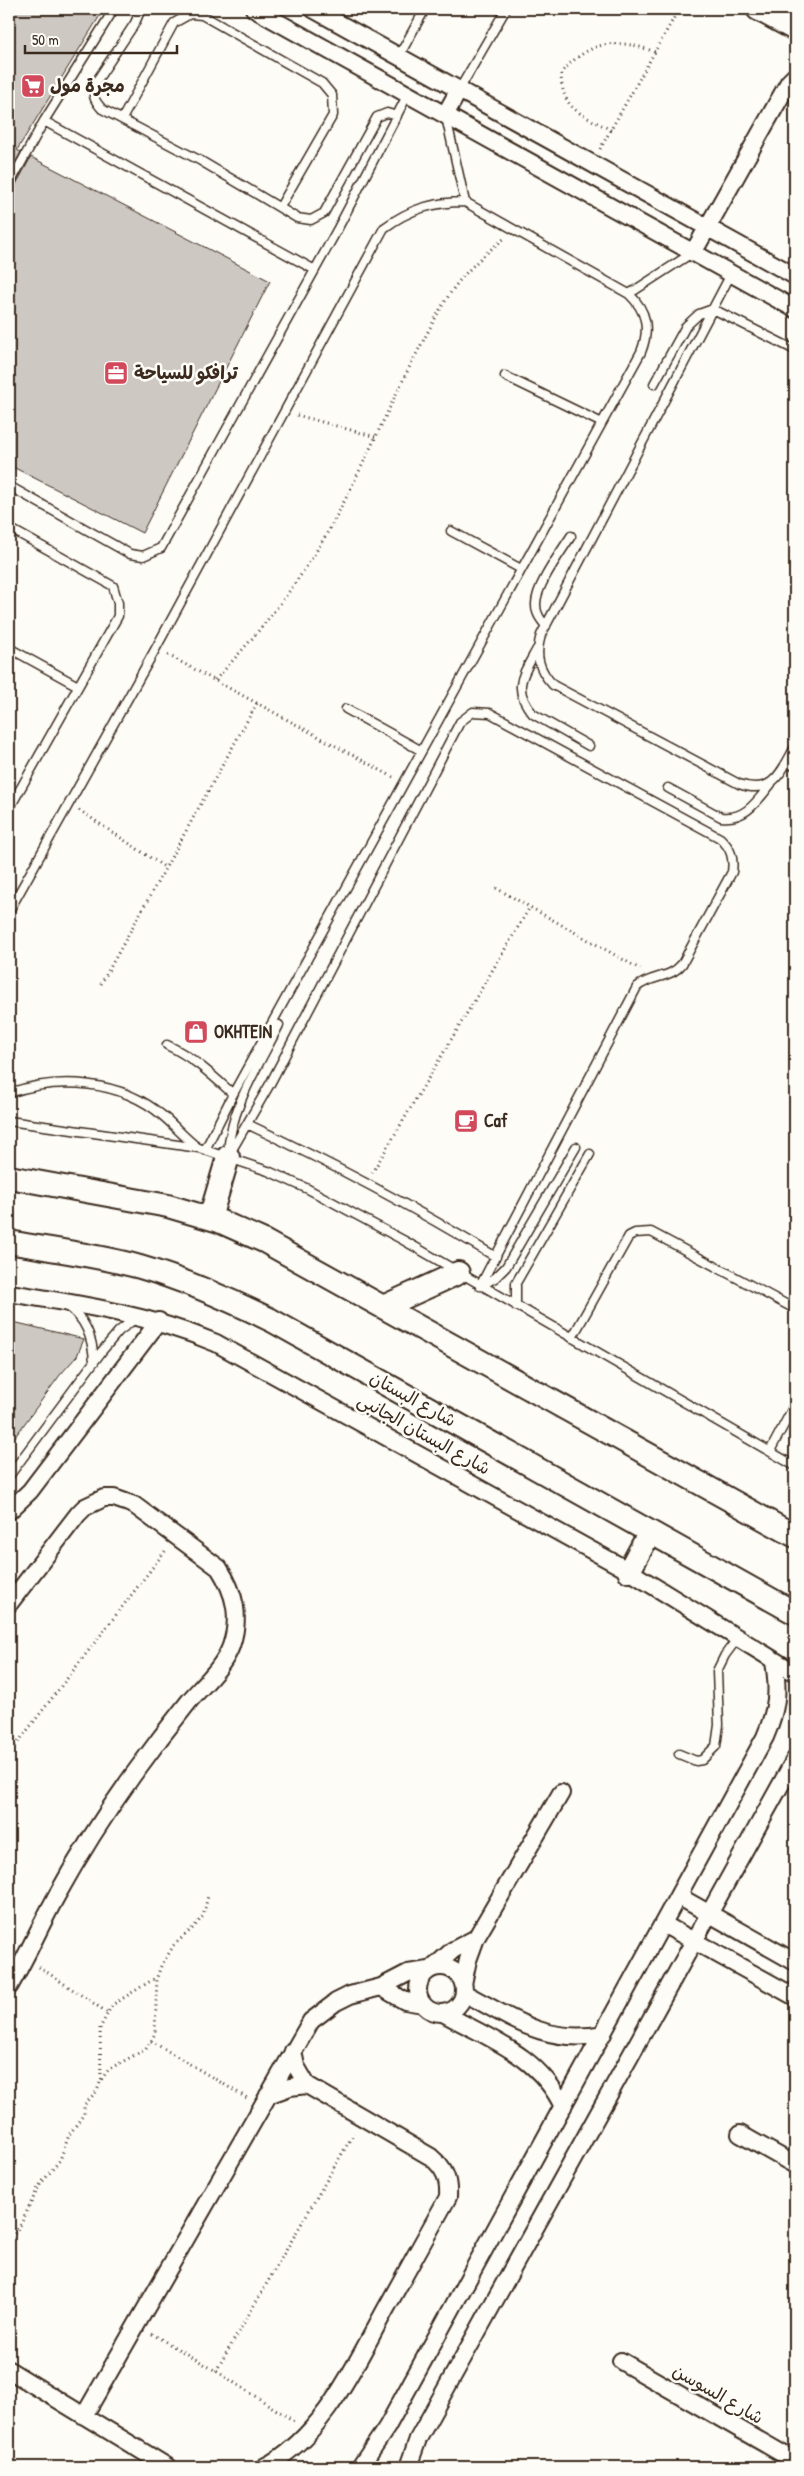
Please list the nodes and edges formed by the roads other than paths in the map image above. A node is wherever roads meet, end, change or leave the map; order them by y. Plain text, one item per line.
1 (114, 9) edge
2 (141, 9) edge
3 (254, 9) edge
4 (313, 9) edge
5 (425, 9) edge
6 (506, 9) edge
7 (758, 9) edge
8 (795, 29) edge
9 (399, 56) junction
10 (795, 76) edge
11 (386, 81) junction
12 (460, 90) junction
13 (408, 94) junction
14 (445, 115) junction
15 (397, 116) junction
16 (122, 119) junction
17 (44, 121) junction
18 (9, 185) edge
19 (465, 202) junction
20 (280, 207) junction
21 (707, 227) junction
22 (747, 250) junction
23 (693, 252) junction
24 (315, 270) junction
25 (731, 274) junction
26 (795, 276) edge
27 (629, 294) junction
28 (713, 309) junction
29 (795, 309) edge
30 (795, 350) edge
31 (506, 376) dead end
32 (654, 384) dead end
33 (602, 423) junction
34 (9, 486) edge
35 (9, 528) edge
36 (451, 531) dead end
37 (571, 536) dead end
38 (521, 569) junction
39 (546, 626) junction
40 (9, 648) edge
41 (537, 648) junction
42 (78, 686) junction
43 (346, 709) dead end
44 (589, 746) dead end
45 (795, 747) edge
46 (420, 750) junction
47 (795, 764) edge
48 (785, 765) junction
49 (773, 782) junction
50 (668, 788) dead end
51 (9, 808) edge
52 (9, 911) edge
53 (279, 1025) dead end
54 (167, 1046) dead end
55 (9, 1093) edge
56 (233, 1094) junction
57 (9, 1121) edge
58 (247, 1124) junction
59 (576, 1147) dead end
60 (202, 1149) junction
61 (590, 1154) dead end
62 (228, 1157) junction
63 (9, 1177) edge
64 (210, 1218) junction
65 (9, 1242) edge
66 (496, 1257) junction
67 (458, 1273) junction
68 (480, 1286) junction
69 (9, 1293) edge
70 (60, 1301) junction
71 (516, 1306) junction
72 (383, 1307) junction
73 (795, 1309) edge
74 (139, 1316) junction
75 (159, 1321) junction
76 (572, 1338) junction
77 (94, 1362) junction
78 (795, 1404) edge
79 (770, 1451) junction
80 (795, 1466) edge
81 (9, 1476) edge
82 (9, 1511) edge
83 (650, 1532) junction
84 (795, 1536) edge
85 (629, 1571) junction
86 (9, 1604) edge
87 (795, 1613) edge
88 (737, 1639) junction
89 (774, 1662) junction
90 (795, 1673) edge
91 (679, 1754) dead end
92 (795, 1759) edge
93 (561, 1793) dead end
94 (678, 1896) junction
95 (709, 1914) junction
96 (663, 1924) junction
97 (476, 1938) junction
98 (694, 1941) junction
99 (795, 1962) edge
100 (431, 1969) junction
101 (9, 1987) edge
102 (381, 1987) junction
103 (464, 1989) junction
104 (795, 1996) edge
105 (423, 2004) junction
106 (443, 2013) junction
107 (603, 2034) junction
108 (294, 2051) junction
109 (307, 2085) junction
110 (265, 2101) junction
111 (563, 2107) junction
112 (740, 2134) dead end
113 (795, 2165) edge
114 (621, 2361) dead end
115 (9, 2370) edge
116 (84, 2416) junction
117 (795, 2461) edge
118 (168, 2467) edge
119 (264, 2467) edge
120 (360, 2467) edge
121 (410, 2467) edge

1 - 17 lane
2 - 16 lane
3 - 11 street
4 - 9 street
5 - 9 lane
6 - 12 lane
7 - 8 street
9 - 11 street
9 - 12 street
10 - 21 street
11 - 13 street
12 - 14 street
12 - 21 street
13 - 14 street
13 - 15 lane
14 - 19 lane
14 - 23 street
15 - 20 lane
15 - 24 lane
16 - 20 lane
16 - 20 lane
17 - 18 lane
17 - 24 lane
19 - 27 lane
19 - 52 lane
21 - 22 street
21 - 23 street
22 - 25 street
22 - 26 street
23 - 25 street
23 - 27 lane
24 - 34 lane
25 - 28 lane
25 - 29 street
27 - 33 lane
28 - 30 lane
28 - 32 lane
28 - 39 lane
31 - 33 lane
33 - 38 lane
35 - 42 lane
36 - 38 lane
37 - 39 lane
38 - 46 lane
39 - 41 lane
40 - 42 lane
41 - 44 lane
41 - 49 lane
42 - 51 lane
43 - 46 lane
45 - 48 lane
46 - 56 lane
47 - 48 lane
48 - 49 lane
49 - 50 lane
53 - 62 lane
54 - 56 lane
55 - 60 lane
56 - 60 lane
57 - 60 lane
58 - 62 lane
58 - 66 lane
58 - 66 lane
59 - 68 lane
60 - 62 lane
61 - 71 lane
62 - 64 street
62 - 67 lane
63 - 64 street
64 - 72 street
65 - 83 street, شارع البستان
66 - 68 lane
67 - 68 lane
67 - 72 street
68 - 71 lane
69 - 70 street, شارع البستان الجانبى
70 - 74 street, شارع البستان الجانبى
70 - 77 lane
71 - 76 lane
72 - 84 street
73 - 76 lane
74 - 75 street, شارع البستان الجانبى
74 - 77 lane
75 - 82 street
75 - 85 street, شارع البستان الجانبى
76 - 79 lane
77 - 81 lane
78 - 79 lane
79 - 80 lane
83 - 85 street
83 - 87 street, شارع البستان
85 - 88 street, شارع البستان الجانبى
86 - 101 street
88 - 89 street, شارع البستان الجانبى
88 - 91 lane
89 - 90 street, شارع البستان الجانبى
89 - 94 street
92 - 95 street
93 - 97 street
94 - 95 street
94 - 96 street
95 - 98 street
95 - 99 street
96 - 98 street
96 - 107 street
97 - 100 street
97 - 103 street
98 - 104 street
98 - 121 street
100 - 102 street
100 - 103 street
100 - 105 street
102 - 105 street
102 - 108 street
103 - 106 street
103 - 107 street
105 - 106 street
106 - 111 street
107 - 111 street
108 - 109 street
108 - 110 street
109 - 110 street
109 - 119 street
110 - 116 street
111 - 120 street
112 - 113 street
114 - 117 street, شارع السوسن
115 - 116 street
116 - 118 street

